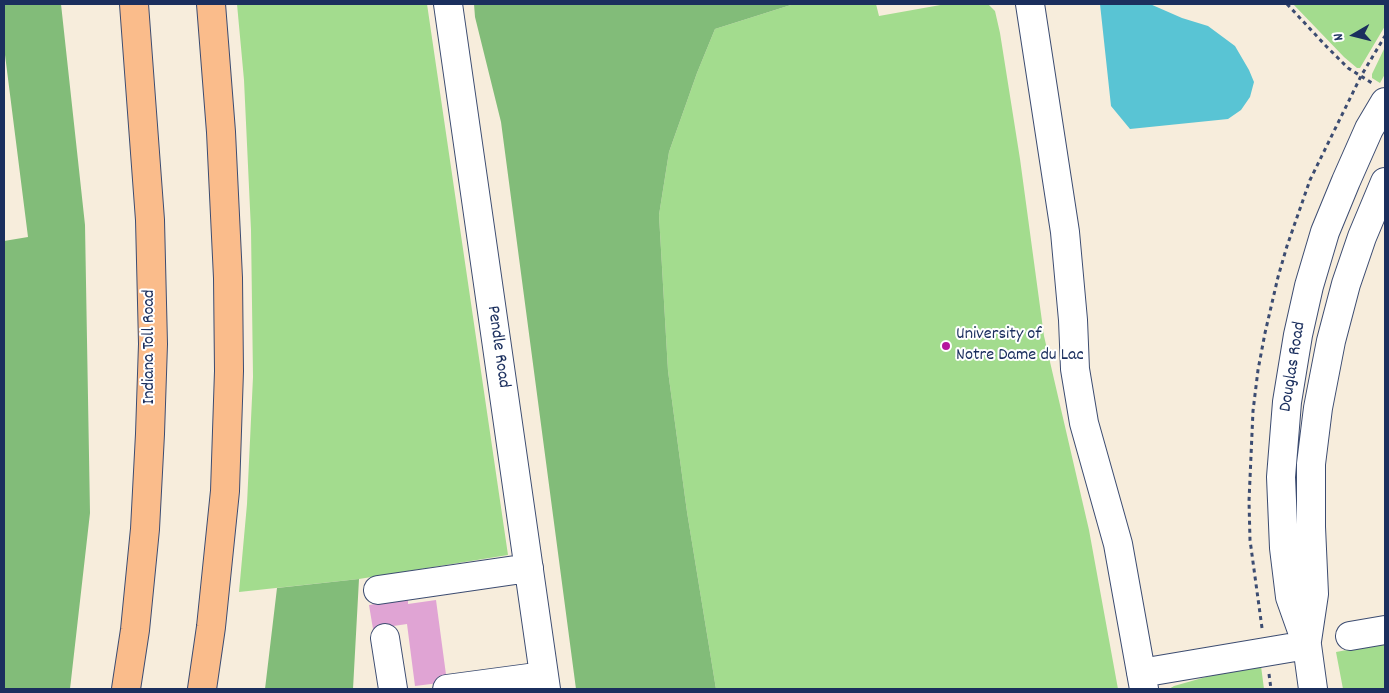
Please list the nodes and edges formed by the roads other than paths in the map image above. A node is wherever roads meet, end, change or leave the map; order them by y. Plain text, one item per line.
1 (134, 4) edge
2 (211, 4) edge
3 (448, 4) edge
4 (1030, 4) edge
5 (1381, 94) edge
6 (1385, 182) edge
7 (529, 568) junction
8 (378, 590) dead end
9 (1385, 630) edge
10 (1350, 636) dead end
11 (385, 638) dead end
12 (1307, 645) junction
13 (1143, 681) edge
14 (545, 683) edge
15 (126, 689) edge
16 (202, 689) edge
17 (393, 689) edge
18 (447, 689) edge
19 (1313, 689) edge

1 - 15 highway, Indiana Toll Road
2 - 16 highway
3 - 7 street, Pendle Road
4 - 13 street
5 - 12 street, Douglas Road
6 - 12 street, Douglas Road
7 - 8 street
7 - 14 street, Pendle Road
9 - 10 street
11 - 17 street
12 - 13 street
12 - 19 street, Douglas Road
14 - 18 street

